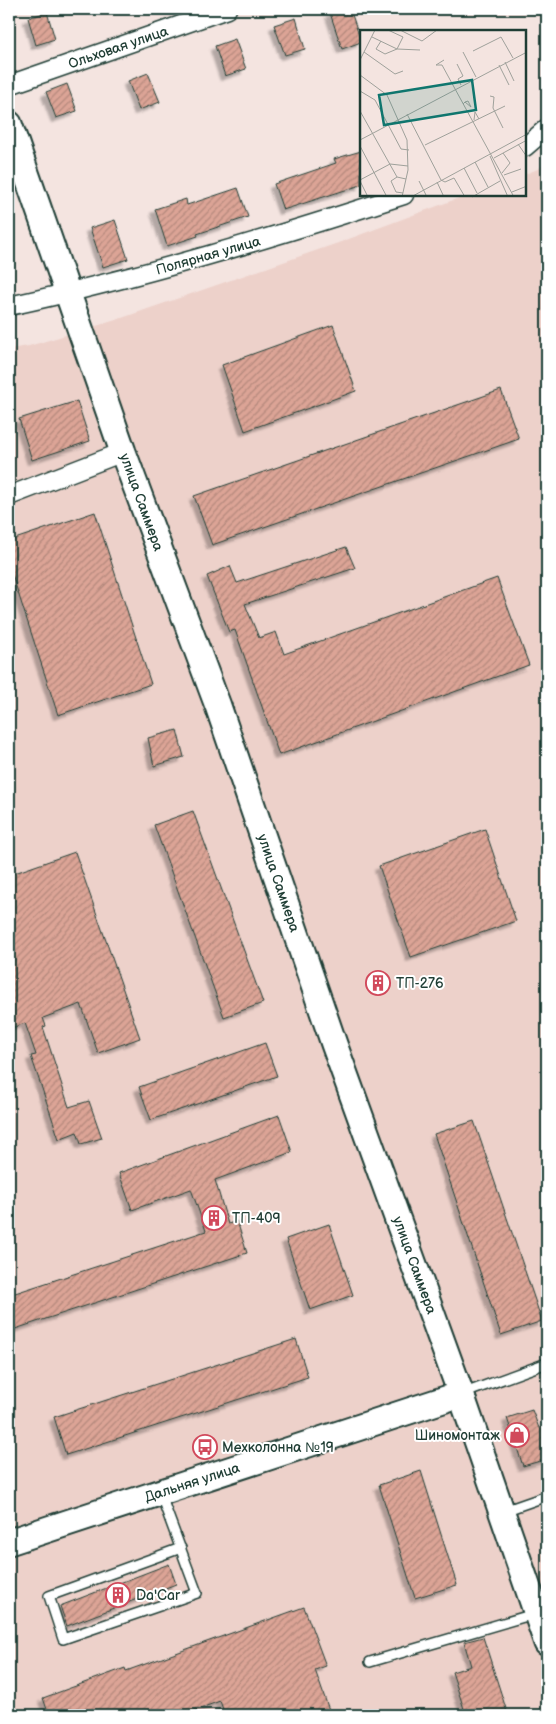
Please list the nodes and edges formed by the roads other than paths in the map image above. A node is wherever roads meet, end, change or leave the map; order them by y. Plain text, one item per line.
1 (227, 9) edge
2 (9, 85) edge
3 (9, 124) edge
4 (547, 128) edge
5 (526, 146) edge
6 (401, 196) edge
7 (68, 294) junction
8 (9, 306) edge
9 (123, 452) junction
10 (9, 496) edge
11 (547, 1363) edge
12 (461, 1394) junction
13 (160, 1493) junction
14 (547, 1496) edge
15 (501, 1512) junction
16 (9, 1542) edge
17 (181, 1548) junction
18 (537, 1613) junction
19 (547, 1643) edge
20 (370, 1662) dead end

1 - 2 street, Ольховая улица
3 - 7 street, улица Саммера
4 - 5 street
6 - 7 street, Полярная улица
7 - 8 street, Полярная улица
7 - 9 street, улица Саммера
9 - 10 street
9 - 12 street, улица Саммера
11 - 12 lane
12 - 13 street, Дальняя улица
12 - 15 street, улица Саммера
13 - 16 street, Дальняя улица
13 - 17 lane
14 - 15 lane
15 - 18 street, улица Саммера
17 - 17 lane
18 - 19 street, улица Саммера
18 - 20 lane

